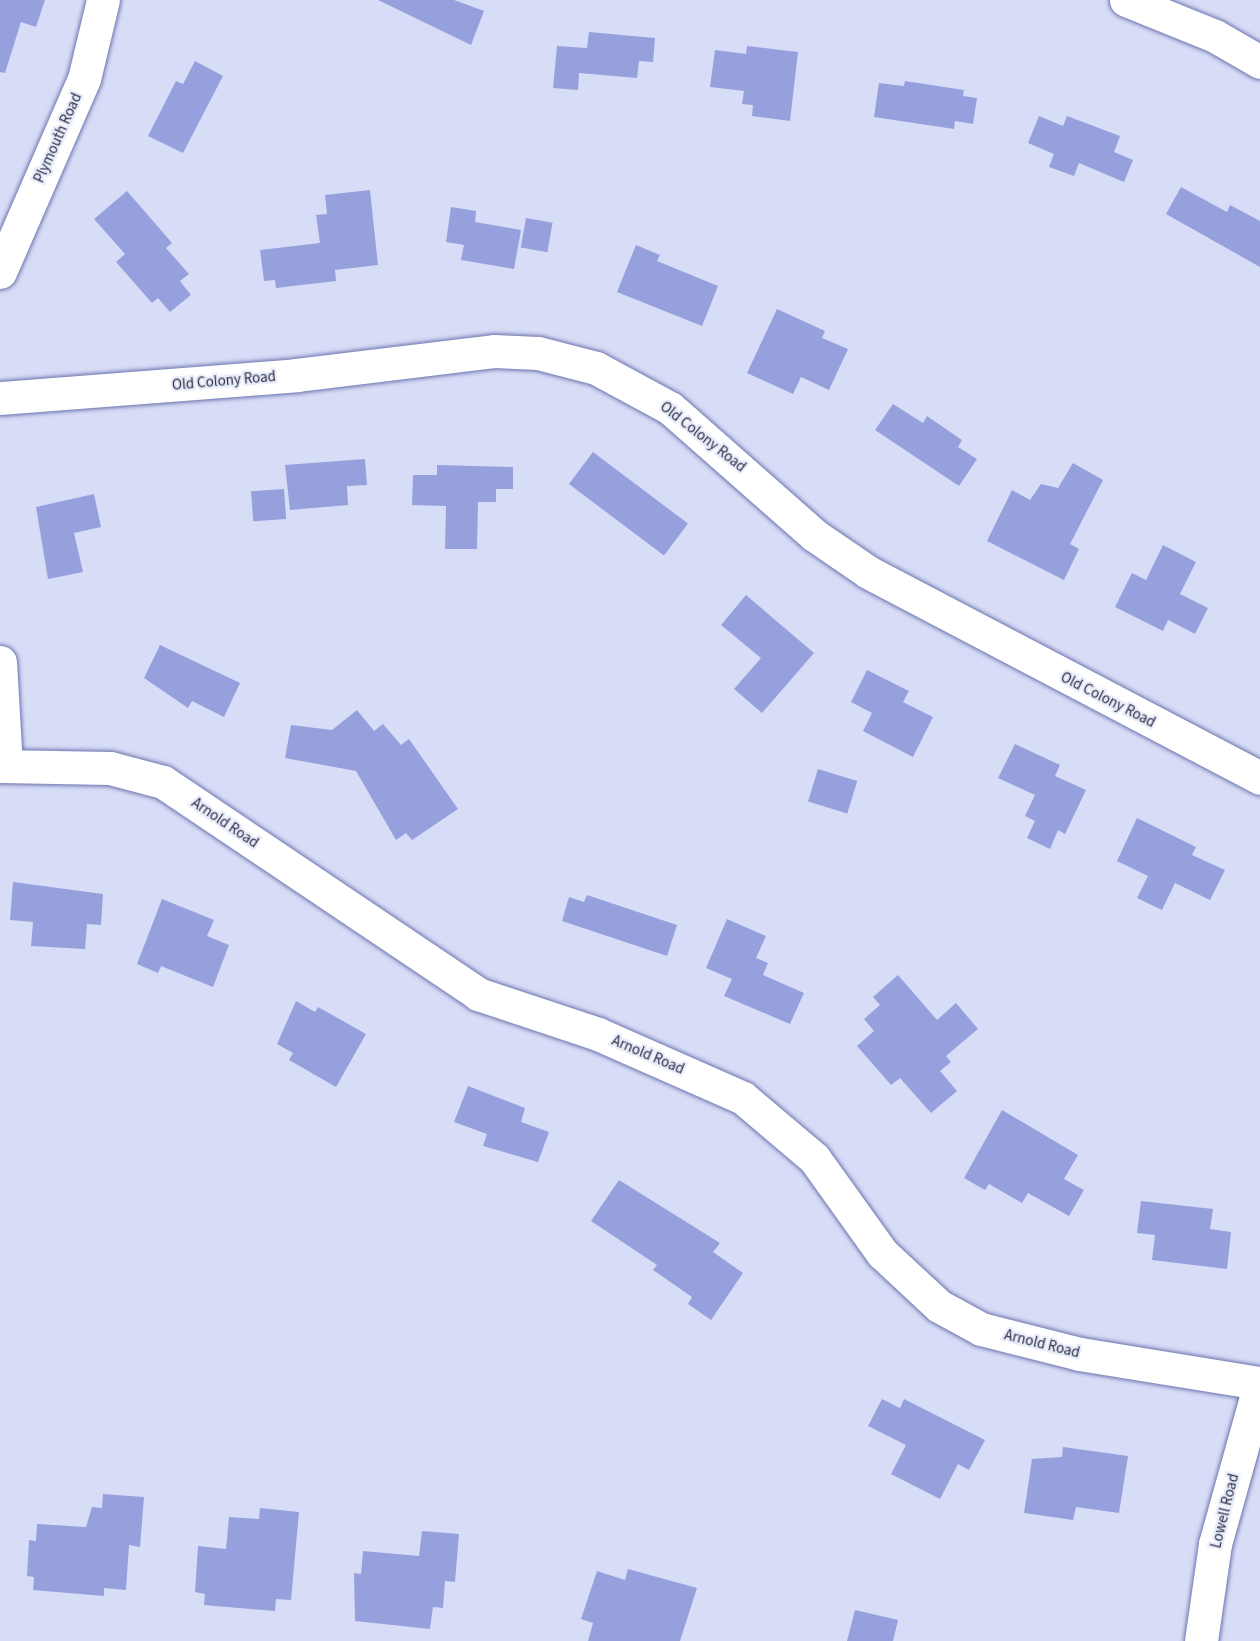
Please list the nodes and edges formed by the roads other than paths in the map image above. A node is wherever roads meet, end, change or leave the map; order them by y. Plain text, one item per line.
1 (104, 0) edge
2 (1126, 0) edge
3 (1260, 62) edge
4 (0, 272) edge
5 (0, 398) edge
6 (0, 662) edge
7 (3, 766) edge
8 (1260, 778) edge
9 (1260, 1383) edge
10 (1201, 1641) edge

1 - 4 street, Plymouth Road
2 - 3 street
5 - 8 street, Old Colony Road
6 - 7 street
7 - 9 street, Arnold Road
9 - 10 street, Lowell Road

